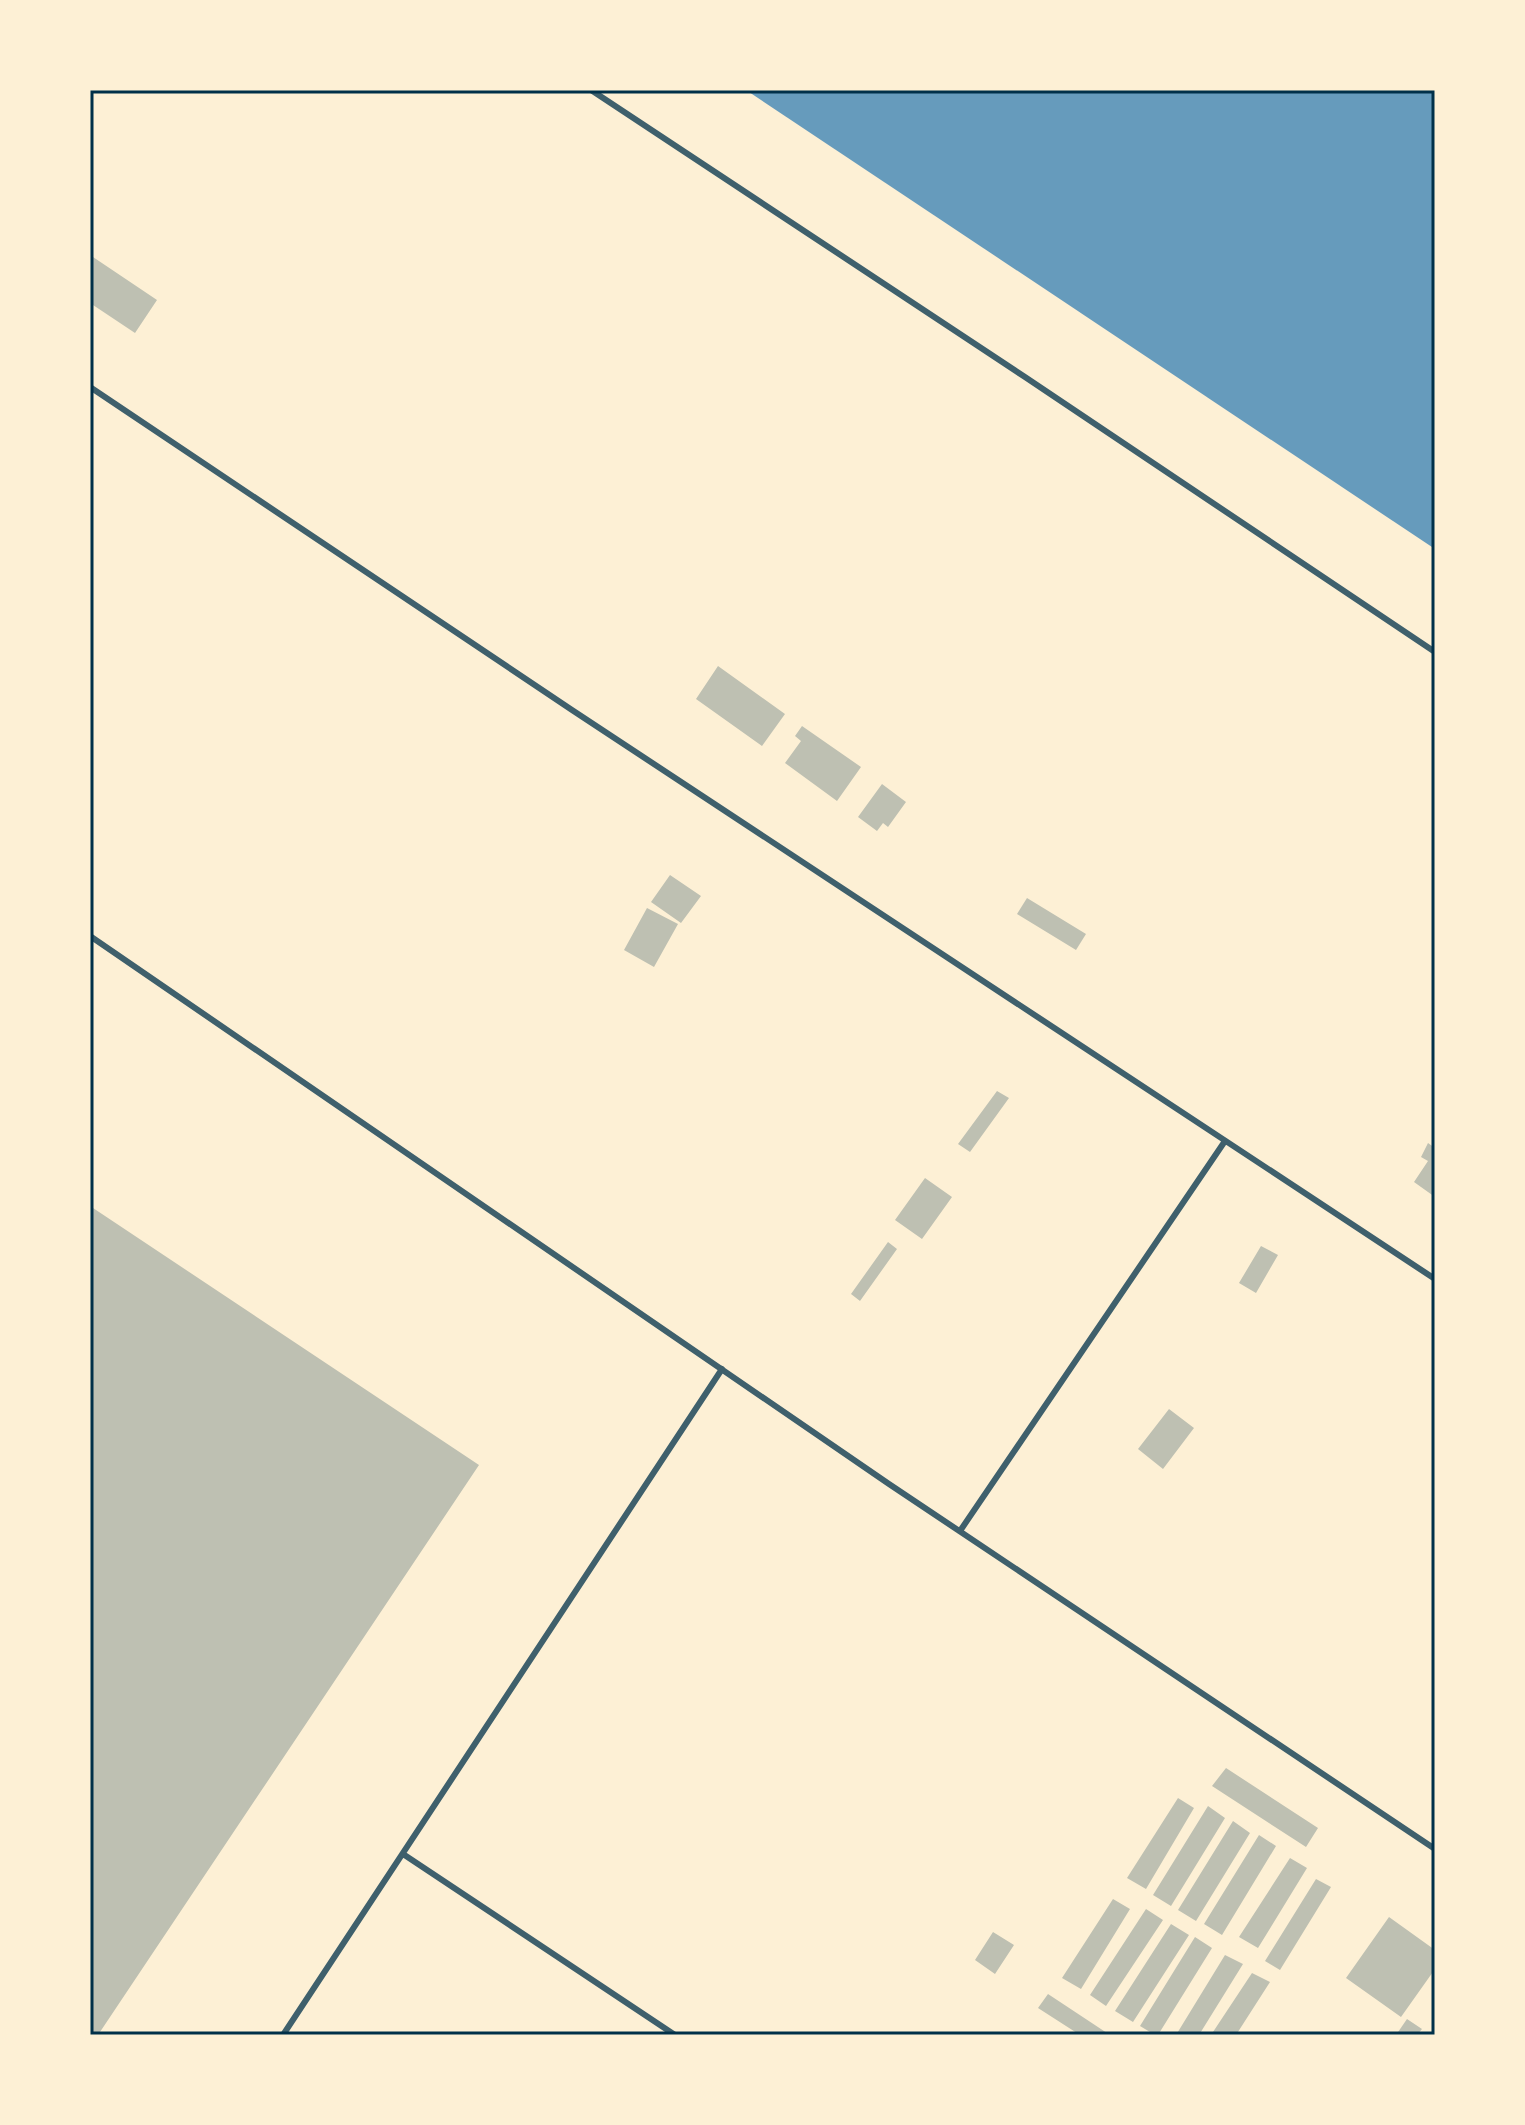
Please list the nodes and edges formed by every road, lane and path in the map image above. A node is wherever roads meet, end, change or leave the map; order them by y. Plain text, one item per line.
1 (591, 90) edge
2 (90, 387) edge
3 (1435, 652) edge
4 (90, 936) edge
5 (1225, 1141) junction
6 (1435, 1279) edge
7 (722, 1369) junction
8 (960, 1531) junction
9 (1435, 1849) edge
10 (403, 1854) junction
11 (283, 2035) edge
12 (675, 2035) edge

1 - 3 lane
2 - 5 lane
4 - 7 lane
5 - 6 lane
5 - 8 lane
7 - 8 lane
7 - 10 lane
8 - 9 lane
10 - 11 lane
10 - 12 lane

